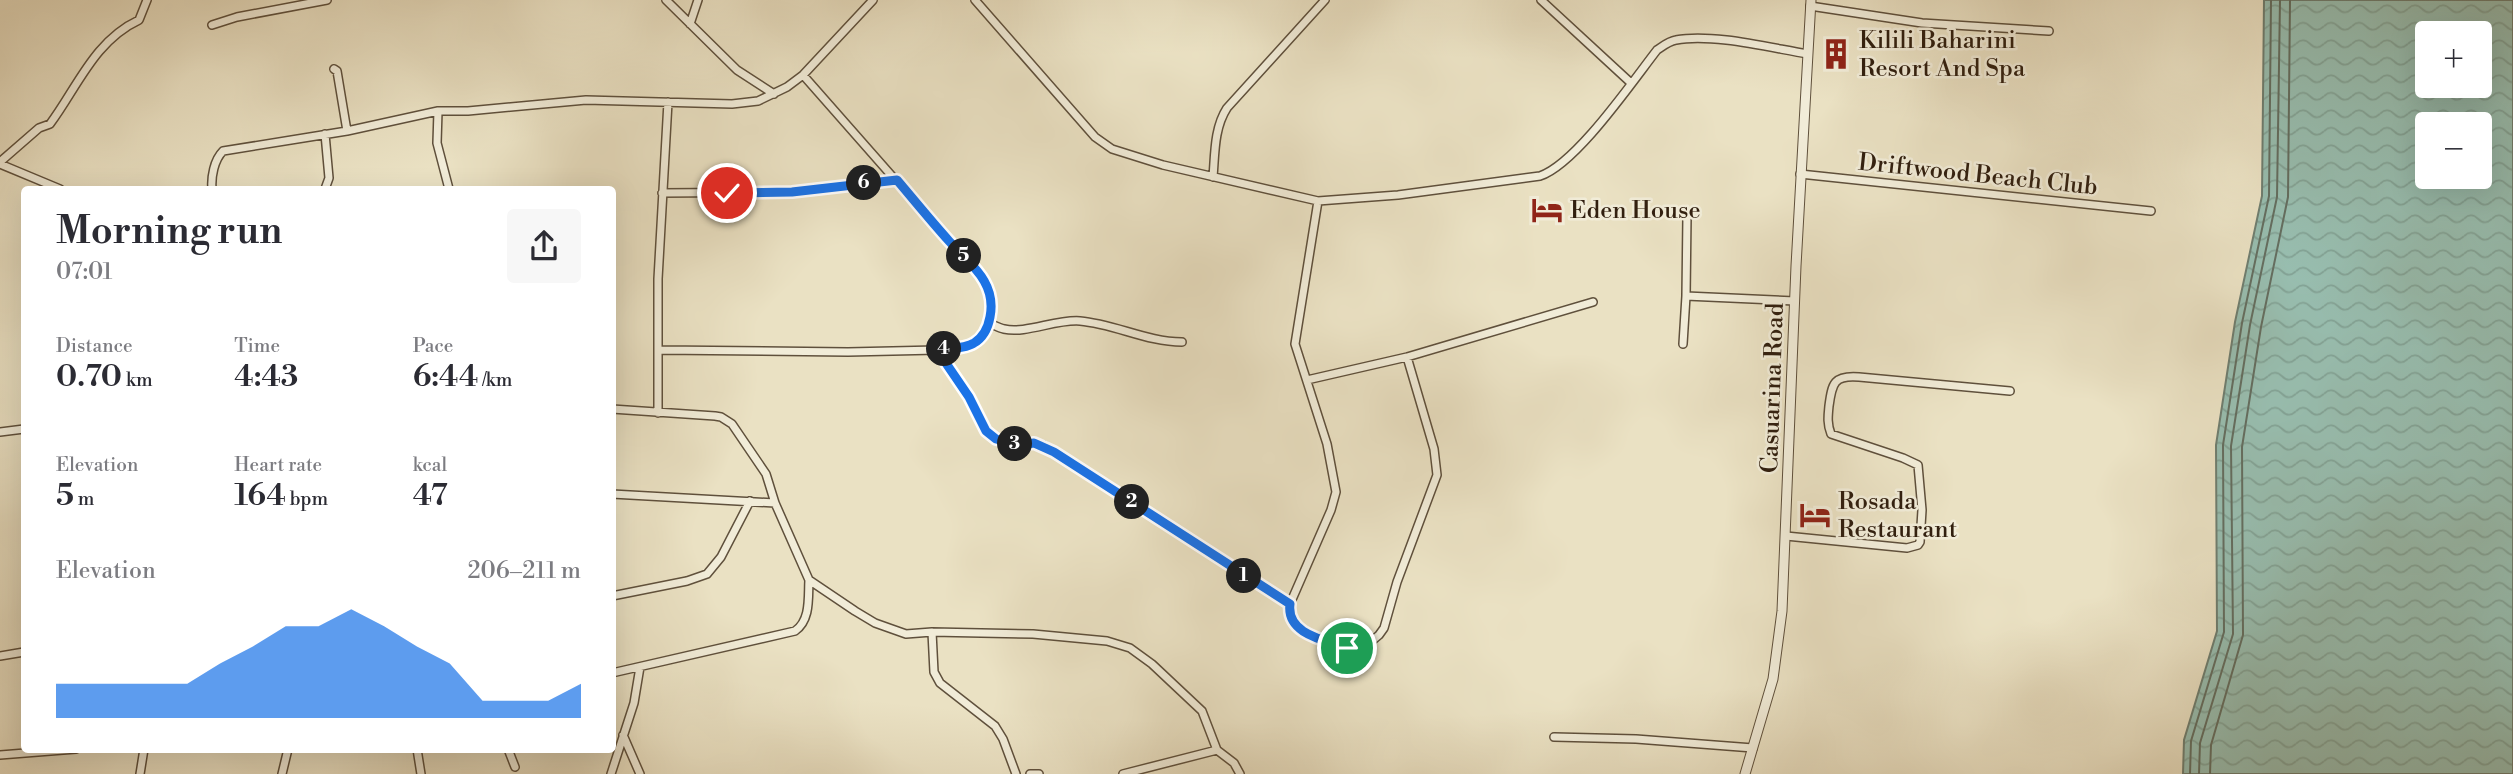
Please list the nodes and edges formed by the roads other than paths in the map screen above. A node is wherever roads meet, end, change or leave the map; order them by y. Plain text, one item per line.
1 (147, 0) edge
2 (327, 0) edge
3 (666, 0) edge
4 (698, 0) edge
5 (873, 0) edge
6 (975, 0) edge
7 (1325, 0) edge
8 (1541, 0) edge
9 (1810, 3) edge
10 (690, 24) junction
11 (212, 25) dead end
12 (2049, 31) dead end
13 (1808, 54) junction
14 (334, 69) dead end
15 (803, 75) junction
16 (1631, 83) junction
17 (775, 94) junction
18 (668, 102) junction
19 (438, 111) junction
20 (347, 131) junction
21 (325, 134) junction
22 (0, 163) edge
23 (1800, 174) junction
24 (1213, 177) junction
25 (897, 180) junction
26 (53, 186) edge
27 (212, 186) edge
28 (326, 186) edge
29 (448, 186) edge
30 (662, 193) junction
31 (1318, 201) junction
32 (2151, 211) dead end
33 (1688, 216) dead end
34 (1686, 296) junction
35 (1795, 301) junction
36 (1593, 302) dead end
37 (989, 323) junction
38 (1182, 342) dead end
39 (1683, 344) dead end
40 (659, 350) junction
41 (937, 350) junction
42 (1407, 357) junction
43 (1307, 380) junction
44 (2010, 391) dead end
45 (616, 409) edge
46 (658, 413) junction
47 (21, 429) edge
48 (0, 432) edge
49 (616, 494) edge
50 (750, 500) junction
51 (775, 503) junction
52 (1786, 536) junction
53 (809, 580) junction
54 (616, 595) edge
55 (1290, 604) junction
56 (932, 632) junction
57 (21, 652) edge
58 (0, 656) edge
59 (640, 667) junction
60 (616, 672) edge
61 (623, 734) junction
62 (1554, 737) dead end
63 (1753, 748) junction
64 (1217, 750) junction
65 (25, 753) edge
66 (143, 753) edge
67 (287, 753) edge
68 (418, 753) edge
69 (509, 753) edge
70 (0, 755) edge
71 (515, 768) dead end
72 (140, 774) edge
73 (282, 774) edge
74 (421, 774) edge
75 (611, 774) edge
76 (640, 774) edge
77 (1016, 774) edge
78 (1030, 774) edge
79 (1039, 774) edge
80 (1123, 774) edge
81 (1240, 774) edge
82 (1745, 774) edge

1 - 22 street
2 - 11 street
3 - 10 street
4 - 10 street
5 - 15 street
6 - 24 street
7 - 24 street
8 - 16 street
9 - 12 street
9 - 13 street, Casuarina Road
10 - 17 street
13 - 16 street
13 - 23 street, Casuarina Road
14 - 20 street
15 - 17 street
15 - 25 street
16 - 31 street
17 - 18 street
18 - 19 street
18 - 30 street
19 - 20 street
19 - 29 street
20 - 21 street
21 - 27 street
21 - 28 street
22 - 26 street
23 - 32 street, Driftwood Beach Club
23 - 35 street, Casuarina Road
24 - 31 street
25 - 30 street
25 - 37 street
30 - 40 street
31 - 43 street
33 - 34 street
34 - 35 street
34 - 39 street
35 - 52 street, Casuarina Road
36 - 42 street
37 - 38 street
37 - 41 street
40 - 41 street
40 - 46 street
41 - 55 street
42 - 43 street
42 - 55 street
43 - 55 street
44 - 52 street
45 - 46 street
46 - 51 street
47 - 48 street
49 - 50 street
50 - 51 street
50 - 54 street
51 - 53 street
52 - 63 street, Casuarina Road
53 - 56 street
53 - 59 street
56 - 64 street
56 - 77 street
57 - 58 street
59 - 60 street
59 - 61 street
61 - 75 street
61 - 76 street
62 - 63 street
63 - 82 street, Casuarina Road
64 - 80 street
64 - 81 street
65 - 70 street
66 - 72 street
67 - 73 street
68 - 74 street
69 - 71 street
78 - 79 street

